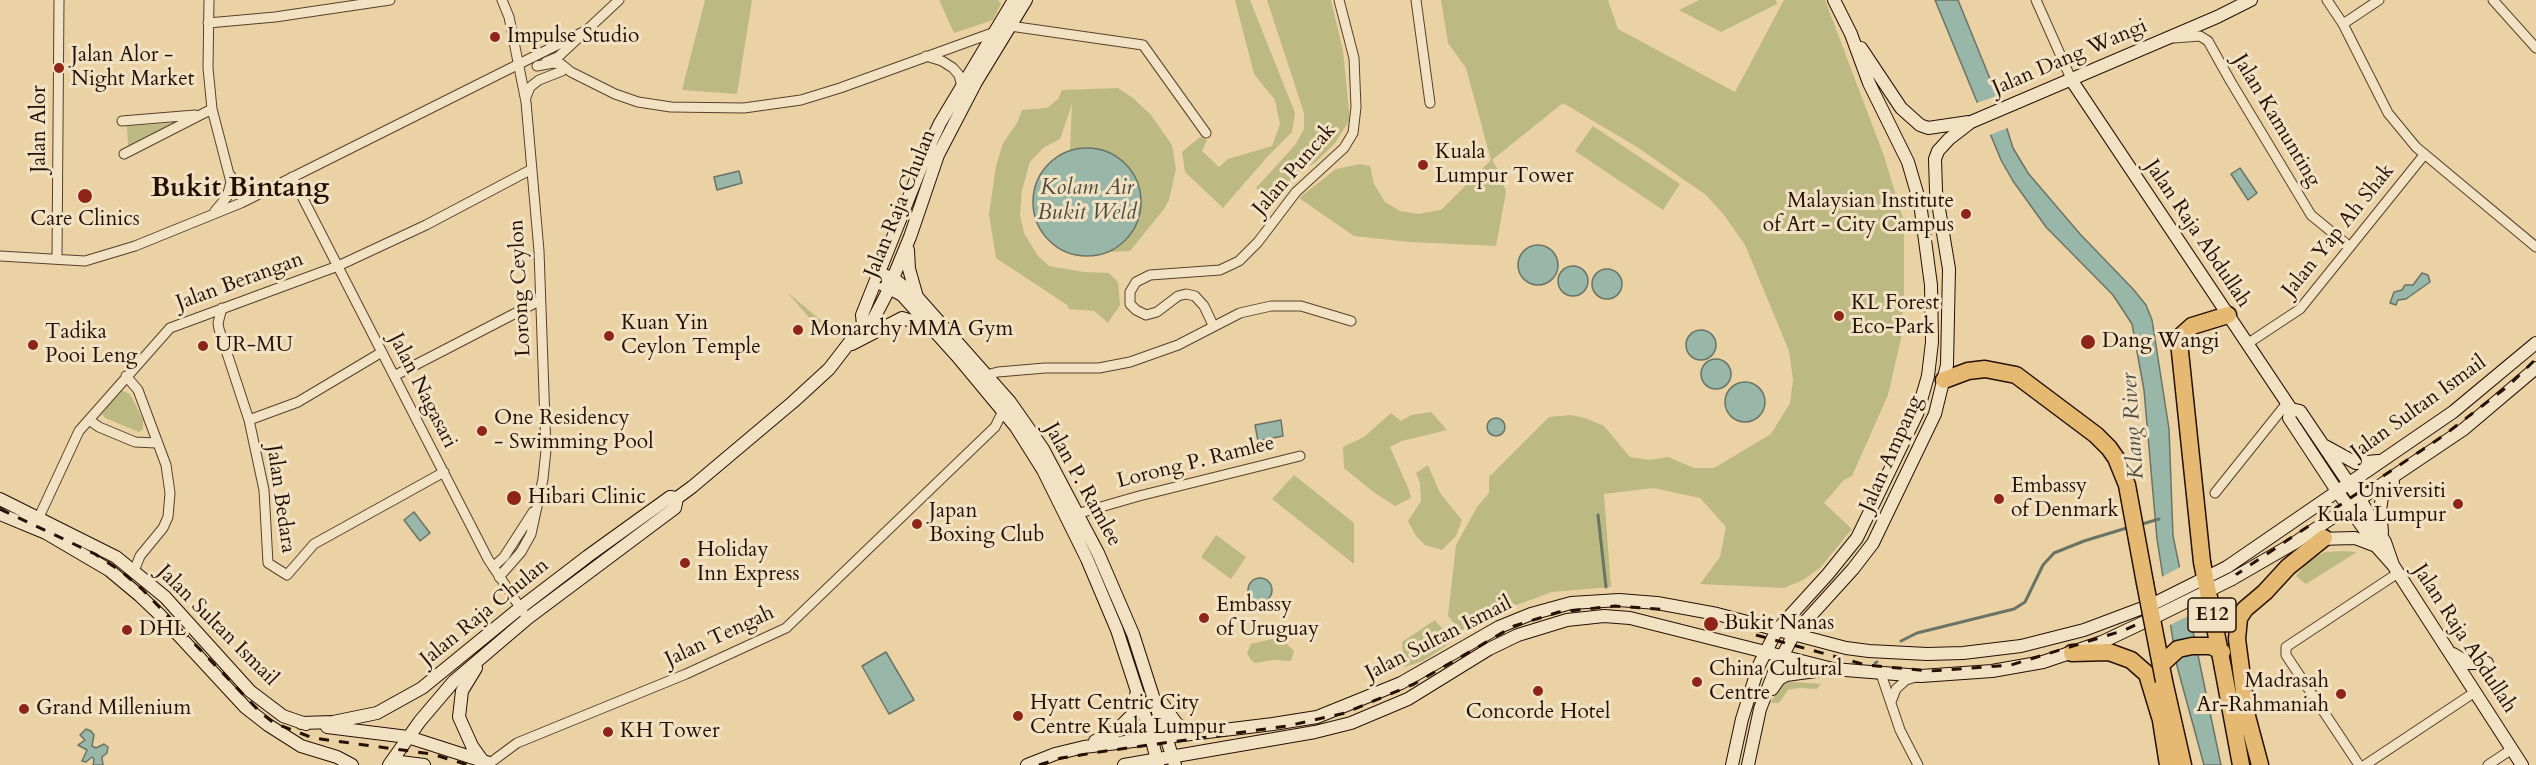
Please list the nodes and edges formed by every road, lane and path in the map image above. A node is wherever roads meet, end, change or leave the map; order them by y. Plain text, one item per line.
1 (59, 0) edge
2 (209, 0) edge
3 (390, 0) edge
4 (502, 0) edge
5 (619, 0) edge
6 (1014, 0) edge
7 (1026, 0) edge
8 (1339, 0) edge
9 (1416, 0) edge
10 (1834, 0) edge
11 (2036, 0) edge
12 (2327, 0) edge
13 (2379, 0) edge
14 (2493, 0) edge
15 (2249, 1) edge
16 (208, 22) junction
17 (2343, 24) junction
18 (1010, 26) junction
19 (583, 32) junction
20 (995, 32) junction
21 (1851, 34) junction
22 (2165, 38) junction
23 (570, 46) junction
24 (2536, 48) edge
25 (926, 56) junction
26 (517, 66) junction
27 (537, 66) junction
28 (566, 72) junction
29 (2072, 81) junction
30 (962, 87) junction
31 (526, 97) junction
32 (1431, 102) dead end
33 (212, 109) junction
34 (197, 115) junction
35 (122, 121) dead end
36 (1971, 122) junction
37 (1206, 133) dead end
38 (124, 154) dead end
39 (2424, 155) junction
40 (532, 169) junction
41 (230, 175) junction
42 (292, 177) junction
43 (271, 187) junction
44 (211, 215) junction
45 (910, 237) junction
46 (2536, 246) edge
47 (2350, 247) junction
48 (0, 256) edge
49 (57, 258) junction
50 (338, 266) junction
51 (878, 277) junction
52 (892, 283) junction
53 (918, 298) junction
54 (539, 301) junction
55 (222, 308) junction
56 (2228, 315) junction
57 (1351, 321) dead end
58 (863, 325) junction
59 (1213, 325) junction
60 (929, 327) junction
61 (2536, 343) edge
62 (2247, 344) junction
63 (849, 345) junction
64 (382, 352) junction
65 (2536, 368) edge
66 (126, 376) junction
67 (394, 376) junction
68 (982, 376) junction
69 (1944, 380) junction
70 (2289, 406) junction
71 (1003, 411) junction
72 (89, 420) junction
73 (249, 420) junction
74 (156, 443) junction
75 (2322, 444) junction
76 (1300, 456) dead end
77 (2382, 460) junction
78 (2406, 468) junction
79 (444, 472) junction
80 (2343, 487) junction
81 (2215, 493) dead end
82 (677, 498) junction
83 (0, 499) edge
84 (2354, 503) junction
85 (536, 508) junction
86 (0, 514) edge
87 (1073, 515) junction
88 (39, 517) junction
89 (0, 519) edge
90 (13, 520) junction
91 (2303, 537) junction
92 (2324, 538) junction
93 (2381, 544) junction
94 (1093, 556) junction
95 (2298, 558) junction
96 (493, 567) junction
97 (2395, 569) junction
98 (134, 570) junction
99 (499, 577) junction
100 (520, 608) junction
101 (2156, 610) junction
102 (528, 618) junction
103 (1777, 630) junction
104 (1794, 634) junction
105 (494, 646) junction
106 (1766, 652) junction
107 (2449, 652) junction
108 (2072, 653) junction
109 (1782, 657) junction
110 (2487, 663) dead end
111 (1833, 669) junction
112 (1881, 674) junction
113 (1921, 676) junction
114 (1135, 682) junction
115 (1151, 687) junction
116 (2475, 692) junction
117 (1891, 704) junction
118 (1760, 709) junction
119 (2247, 715) junction
120 (2160, 717) junction
121 (301, 723) junction
122 (1201, 733) junction
123 (1166, 735) junction
124 (408, 737) junction
125 (1152, 737) junction
126 (1084, 747) junction
127 (2512, 749) junction
128 (2259, 759) edge
129 (1158, 761) edge
130 (487, 762) junction
131 (1175, 762) edge
132 (391, 763) edge
133 (352, 765) edge
134 (424, 765) edge
135 (1027, 765) edge
136 (1124, 765) edge
137 (1732, 765) edge
138 (1748, 765) edge
139 (1918, 765) edge
140 (2168, 765) edge
141 (2183, 765) edge
142 (2241, 765) edge
143 (2359, 765) edge
144 (2365, 765) edge
145 (2487, 765) edge
146 (2522, 765) edge

1 - 49 street, Jalan Alor
2 - 16 street
3 - 16 street
4 - 26 street, Lorong Ceylon
5 - 19 street
6 - 20 main road, Jalan Raja Chulan
7 - 18 main road, Jalan Raja Chulan
8 - 59 street, Jalan Puncak
9 - 32 street
10 - 21 main road, Jalan Ampang
11 - 29 street
12 - 17 street
13 - 17 street
14 - 24 street
15 - 22 main road, Jalan Dang Wangi
16 - 33 street
17 - 39 street
18 - 37 street
18 - 45 main road, Jalan Raja Chulan
19 - 23 street
19 - 26 street
20 - 25 street
20 - 30 main road, Jalan Raja Chulan
21 - 36 main road, Jalan Ampang
21 - 103 main road, Jalan Ampang
22 - 29 main road, Jalan Dang Wangi
22 - 47 street, Jalan Kamunting
23 - 27 street
23 - 28 street
25 - 28 street
25 - 30 street
26 - 27 street
26 - 31 street, Lorong Ceylon
26 - 42 street
27 - 28 street
28 - 31 street
29 - 36 main road, Jalan Dang Wangi, bridge
29 - 56 main road, Jalan Raja Abdullah
30 - 51 main road, Jalan Raja Chulan
31 - 40 street, Lorong Ceylon
33 - 34 street
33 - 41 street
34 - 35 street
34 - 38 street
36 - 69 main road, Jalan Ampang
39 - 46 street
39 - 47 street, Jalan Yap Ah Shak
40 - 50 street, Jalan Berangan
40 - 54 street, Lorong Ceylon
41 - 43 street
41 - 44 street
42 - 43 street
42 - 50 street, Jalan Nagasari
43 - 44 street
44 - 49 street
45 - 52 main road, Jalan Raja Chulan
45 - 53 main road
47 - 62 street, Jalan Yap Ah Shak
48 - 49 street
50 - 55 street, Jalan Berangan
50 - 64 street, Jalan Nagasari
51 - 52 main road, Jalan P. Ramlee
51 - 58 main road, Jalan Raja Chulan
52 - 53 main road, Jalan P. Ramlee
52 - 58 main road, Jalan Raja Chulan
52 - 60 main road, Jalan P. Ramlee
53 - 68 main road, Jalan P. Ramlee
54 - 67 street
54 - 85 street, Lorong Ceylon
55 - 66 street, Jalan Berangan
55 - 73 street, Jalan Bedara
56 - 62 main road, Jalan Raja Abdullah
56 - 142 highway, E12, bridge
57 - 59 street
58 - 63 main road, Jalan Raja Chulan
59 - 68 street
60 - 63 main road
60 - 68 main road, Jalan P. Ramlee
61 - 77 main road, Jalan Sultan Ismail
62 - 70 main road, Jalan Raja Abdullah
63 - 82 main road, Jalan Raja Chulan
64 - 67 street, Jalan Nagasari
64 - 73 street
65 - 78 main road, Jalan Sultan Ismail
66 - 72 street, Jalan Berangan
66 - 74 street
67 - 79 street, Jalan Nagasari
68 - 71 main road, Jalan P. Ramlee
68 - 87 main road, Jalan P. Ramlee
69 - 104 main road, Jalan Ampang
69 - 141 highway, bridge
70 - 75 main road, Jalan Raja Abdullah
70 - 80 main road, Jalan Raja Abdullah
70 - 81 street
71 - 87 main road, Jalan P. Ramlee
71 - 130 street, Jalan Tengah
72 - 74 street
72 - 88 street, Jalan Berangan
73 - 79 street, Jalan Bedara
74 - 98 street
75 - 77 main road
75 - 80 main road, Jalan Raja Abdullah
76 - 87 street, Lorong P. Ramlee
77 - 80 main road, Jalan Sultan Ismail
78 - 84 main road, Jalan Sultan Ismail
78 - 93 main road
79 - 96 street, Jalan Nagasari
80 - 84 main road, Jalan Raja Abdullah
80 - 101 main road, Jalan Sultan Ismail, bridge
82 - 100 main road, Jalan Raja Chulan
82 - 102 main road, Jalan Raja Chulan
83 - 88 main road, Jalan Sultan Ismail
84 - 91 main road, Jalan Sultan Ismail
84 - 93 main road, Jalan Raja Abdullah
85 - 96 street, Lorong Ceylon
85 - 99 street, Lorong Ceylon
86 - 90 main road, Jalan Sultan Ismail
87 - 94 main road, Jalan P. Ramlee
88 - 98 main road, Jalan Sultan Ismail
89 - 90 main road
90 - 133 main road, Jalan Sultan Ismail
91 - 92 main road
91 - 95 highway
91 - 101 main road, Jalan Sultan Ismail, bridge
92 - 93 main road
92 - 95 highway
93 - 97 main road, Jalan Raja Abdullah
94 - 114 main road, Jalan P. Ramlee
94 - 115 main road, Jalan P. Ramlee
95 - 119 highway
96 - 99 street, Jalan Nagasari
97 - 107 main road, Jalan Raja Abdullah
97 - 143 street
98 - 121 main road, Jalan Sultan Ismail
99 - 100 street, Jalan Nagasari
100 - 102 street, Jalan Nagasari
100 - 121 main road, Jalan Raja Chulan
101 - 104 main road, Jalan Sultan Ismail
101 - 108 main road, Jalan Sultan Ismail
102 - 105 main road, Jalan Raja Chulan
103 - 104 main road, Jalan Sultan Ismail
103 - 106 main road, Jalan Ampang
103 - 122 main road, Jalan Sultan Ismail
104 - 109 main road, Jalan Ampang
105 - 124 main road, Jalan Raja Chulan
105 - 130 main road
106 - 109 main road, Jalan Sultan Ismail
106 - 131 main road, Jalan Sultan Ismail
106 - 137 main road, Jalan Ampang
107 - 110 main road
107 - 116 main road, Jalan Raja Abdullah
108 - 113 main road, Jalan Sultan Ismail
108 - 120 highway
109 - 111 main road, Jalan Sultan Ismail
109 - 118 main road, Jalan Ampang
111 - 112 main road, Jalan Sultan Ismail
111 - 118 main road
112 - 113 main road, Jalan Sultan Ismail
112 - 117 street
113 - 117 street
114 - 125 main road, Jalan P. Ramlee
114 - 126 main road
115 - 122 main road
115 - 123 main road, Jalan P. Ramlee
116 - 127 main road, Jalan Raja Abdullah
116 - 144 street
117 - 139 street
118 - 138 main road, Jalan Ampang
119 - 120 highway, bridge
119 - 128 highway
120 - 140 highway
121 - 124 main road, Jalan Sultan Ismail
122 - 123 main road, Jalan Sultan Ismail
123 - 125 main road, Jalan Sultan Ismail
123 - 131 main road, Jalan P. Ramlee
124 - 130 main road, Jalan Sultan Ismail
124 - 132 main road, Jalan Raja Chulan
125 - 126 main road, Jalan Sultan Ismail
125 - 129 main road, Jalan P. Ramlee
126 - 135 main road, Jalan Sultan Ismail
127 - 145 street
127 - 146 main road, Jalan Raja Abdullah
129 - 131 main road, Jalan Sultan Ismail
129 - 136 main road, Jalan Sultan Ismail
132 - 134 main road

